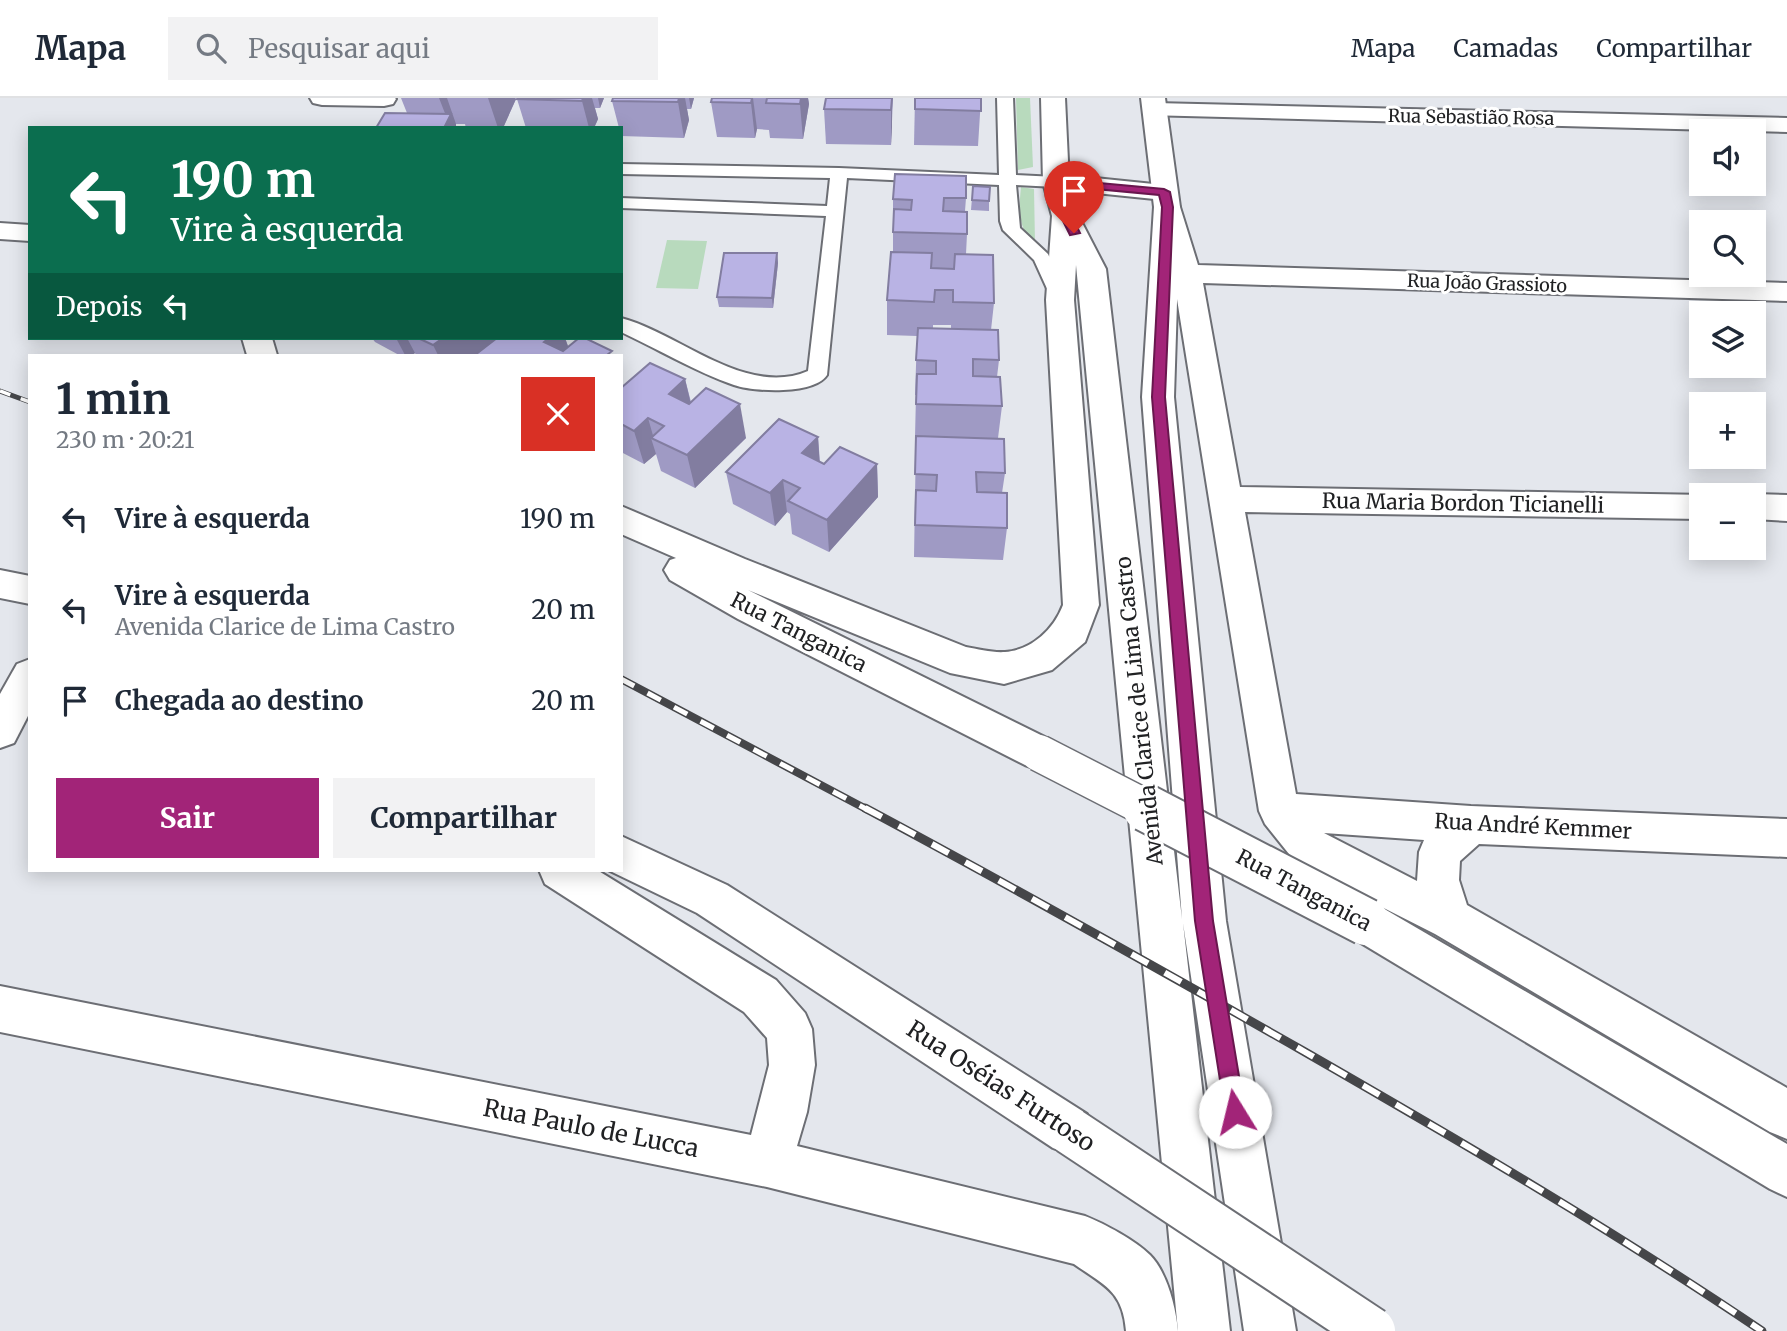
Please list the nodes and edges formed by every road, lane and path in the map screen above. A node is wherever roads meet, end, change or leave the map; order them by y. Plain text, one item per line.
1 (322, 98) edge
2 (1005, 98) edge
3 (1053, 98) edge
4 (1751, 98) edge
5 (1154, 104) edge
6 (381, 105) edge
7 (1778, 124) edge
8 (1787, 148) edge
9 (623, 169) edge
10 (839, 173) junction
11 (1007, 180) junction
12 (1056, 182) junction
13 (1166, 199) junction
14 (623, 204) edge
15 (835, 211) junction
16 (1065, 215) junction
17 (0, 231) edge
18 (28, 233) edge
19 (1186, 274) junction
20 (1787, 292) edge
21 (1060, 300) junction
22 (623, 325) edge
23 (1225, 499) junction
24 (1689, 506) edge
25 (1766, 507) edge
26 (1787, 508) edge
27 (623, 520) edge
28 (623, 537) edge
29 (0, 584) edge
30 (28, 590) edge
31 (28, 679) edge
32 (0, 731) edge
33 (1279, 811) junction
34 (1471, 825) junction
35 (1787, 838) edge
36 (623, 856) edge
37 (563, 872) edge
38 (1450, 919) junction
39 (0, 1009) edge
40 (1787, 1115) edge
41 (766, 1163) junction
42 (1787, 1172) edge
43 (1151, 1319) edge
44 (1204, 1331) edge
45 (1270, 1331) edge
46 (1372, 1331) edge

1 - 6 street
2 - 11 lane
3 - 12 street, Avenida Clarice de Lima Castro
4 - 7 street
5 - 7 street, Rua Sebastião Rosa
5 - 13 street, Avenida Clarice de Lima Castro
7 - 8 street
9 - 10 lane
10 - 11 lane
10 - 15 lane
11 - 12 lane
11 - 21 lane
12 - 13 street
12 - 16 street, Avenida Clarice de Lima Castro
13 - 19 street
13 - 45 street, Avenida Clarice de Lima Castro
14 - 15 lane
15 - 22 lane
16 - 21 street
16 - 44 street, Avenida Clarice de Lima Castro
17 - 18 street
19 - 20 street, Rua João Grassioto
19 - 23 street
21 - 27 street
23 - 24 street, Rua Maria Bordon Ticianelli
23 - 33 street
25 - 26 street
28 - 42 street, Rua Tanganica, bridge
29 - 30 street
31 - 32 street
33 - 34 street, Rua André Kemmer
33 - 38 street
34 - 35 street, Rua André Kemmer
34 - 38 street
36 - 46 street, Rua Oséias Furtoso, bridge
37 - 41 street
38 - 40 street
39 - 41 street, Rua Paulo de Lucca
41 - 43 street, Rua Paulo de Lucca

